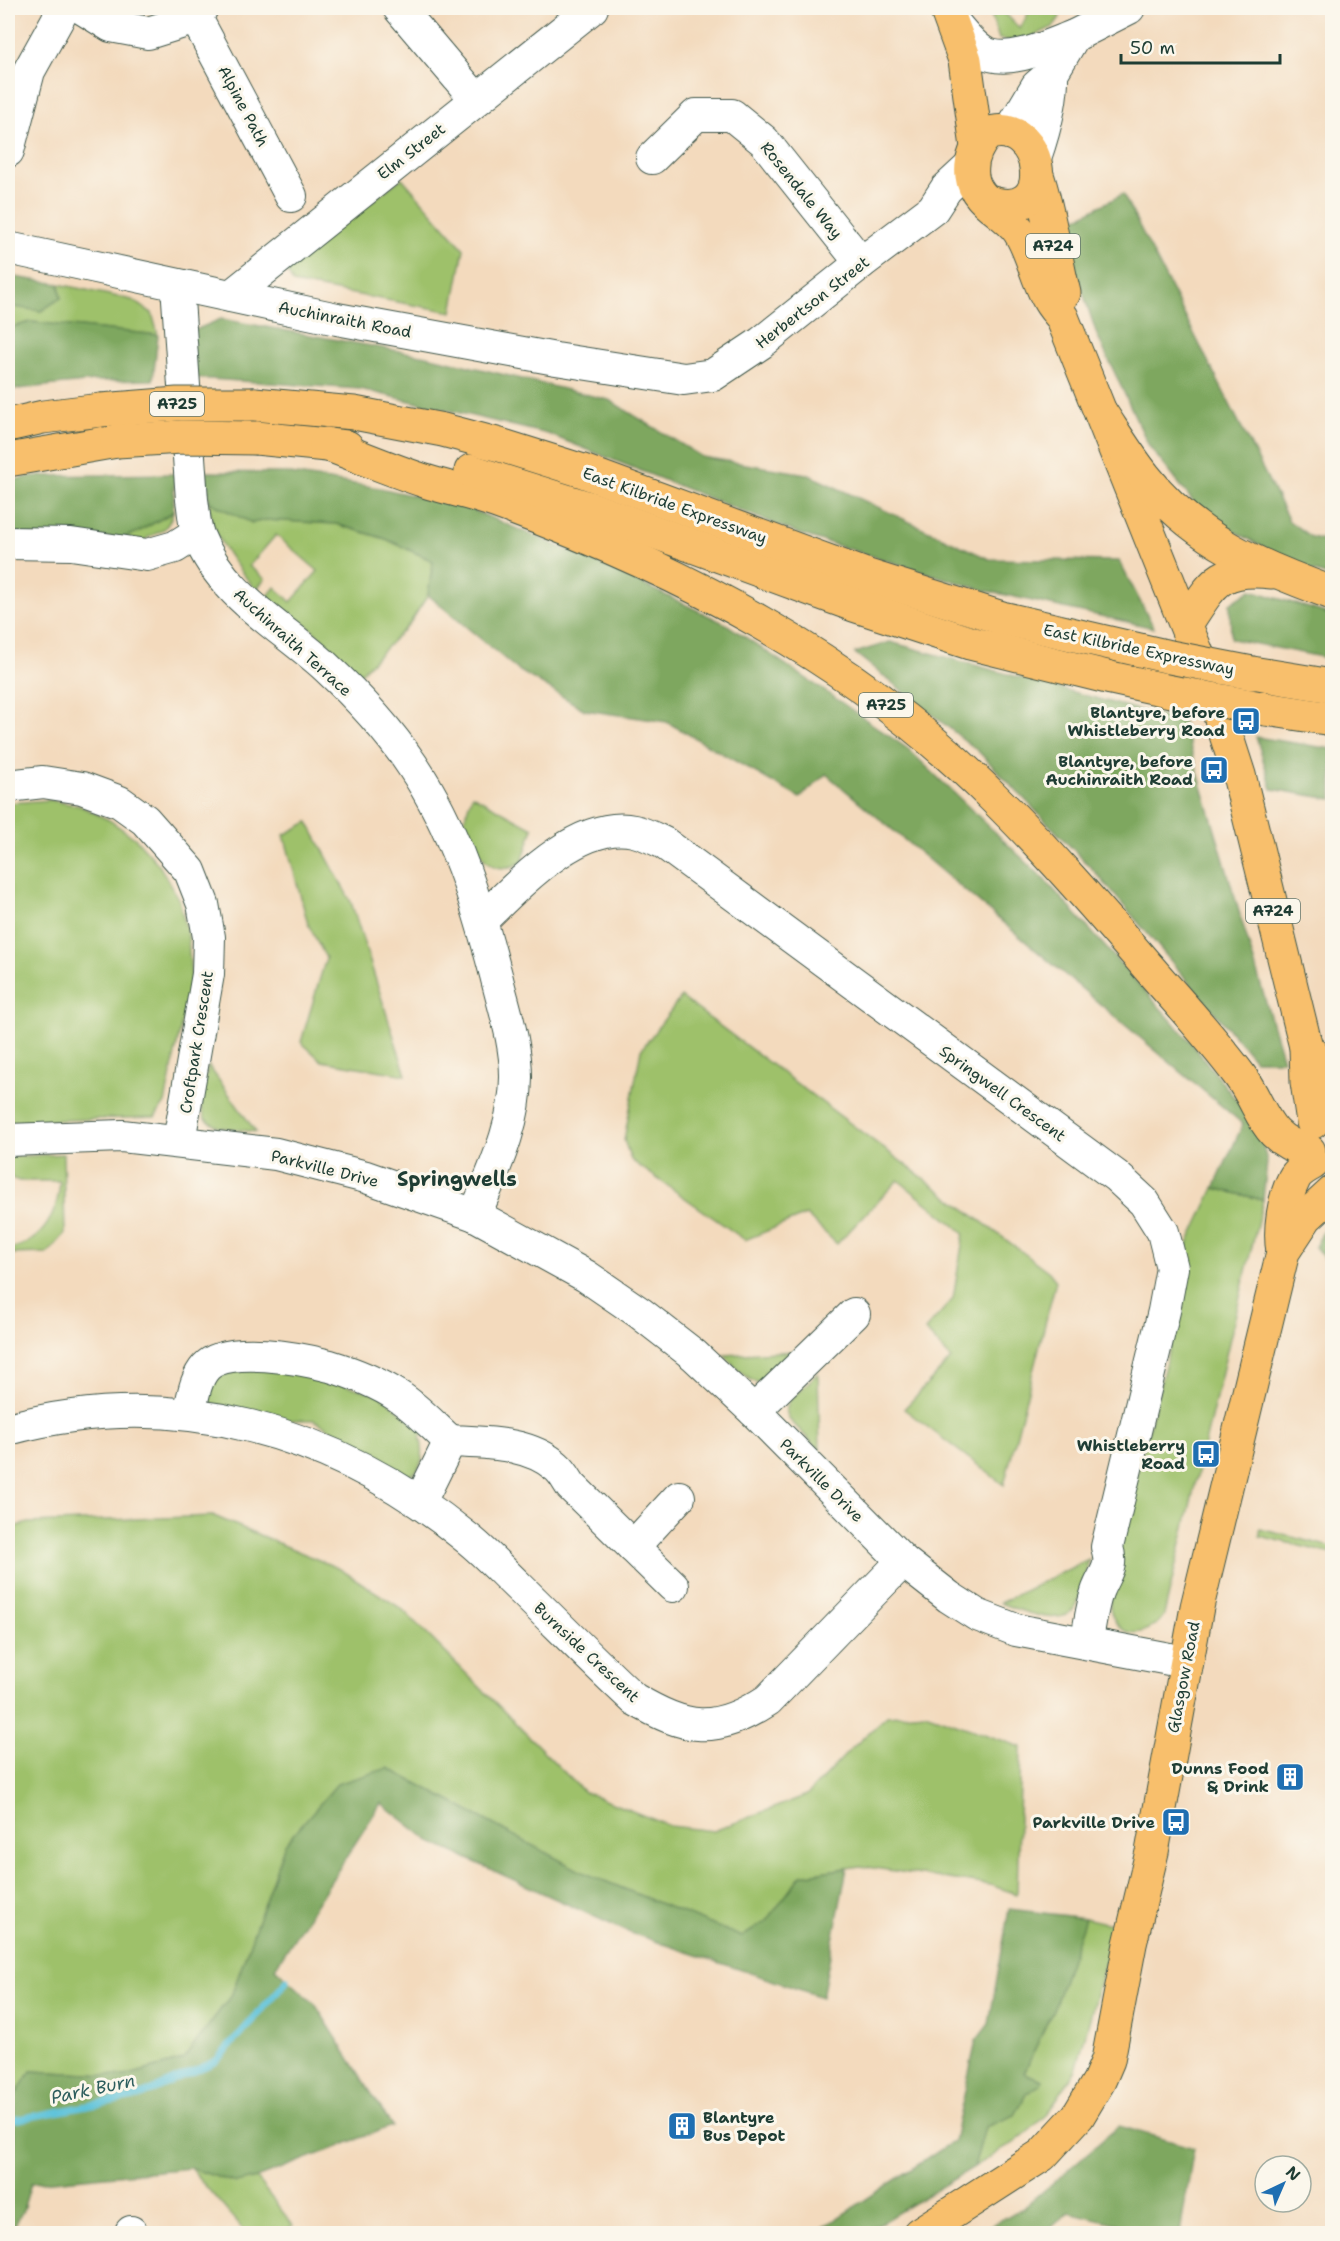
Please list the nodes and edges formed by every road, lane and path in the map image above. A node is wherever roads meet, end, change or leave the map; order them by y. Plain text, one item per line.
1 (63, 8) edge
2 (82, 8) edge
3 (399, 8) edge
4 (592, 8) edge
5 (1129, 8) edge
6 (199, 13) edge
7 (948, 13) edge
8 (1078, 25) edge
9 (1052, 73) junction
10 (476, 99) junction
11 (11, 117) edge
12 (8, 151) edge
13 (652, 158) dead end
14 (988, 162) junction
15 (1036, 167) junction
16 (291, 196) dead end
17 (8, 248) edge
18 (861, 263) junction
19 (177, 285) junction
20 (231, 296) junction
21 (1062, 317) junction
22 (684, 378) joint
23 (1101, 413) junction
24 (8, 425) edge
25 (326, 444) junction
26 (8, 460) edge
27 (197, 533) junction
28 (8, 543) edge
29 (1274, 572) junction
30 (1332, 593) edge
31 (1186, 624) junction
32 (1332, 686) edge
33 (1332, 719) edge
34 (8, 786) edge
35 (482, 920) junction
36 (1306, 1047) junction
37 (1332, 1078) edge
38 (8, 1140) edge
39 (179, 1142) junction
40 (1320, 1145) edge
41 (1332, 1193) edge
42 (475, 1215) junction
43 (1283, 1252) junction
44 (854, 1314) dead end
45 (754, 1411) junction
46 (189, 1414) junction
47 (8, 1429) edge
48 (450, 1441) junction
49 (679, 1497) dead end
50 (420, 1502) junction
51 (633, 1546) junction
52 (903, 1561) junction
53 (673, 1586) dead end
54 (1086, 1643) junction
55 (1185, 1662) junction
56 (933, 2230) edge

1 - 11 street
2 - 6 street
3 - 10 street
4 - 10 street, Elm Street
5 - 8 street
6 - 16 street, Alpine Path
7 - 8 street
7 - 14 main road
8 - 9 street
9 - 14 street
9 - 15 street
10 - 20 street, Elm Street
11 - 12 street
13 - 18 street, Rosendale Way
14 - 15 main road, A724
14 - 15 main road
14 - 18 street, Herbertson Street
14 - 21 main road, A724
15 - 21 main road, A724
17 - 19 street, Auchinraith Road
18 - 22 street, Herbertson Street
19 - 20 street, Auchinraith Road
19 - 27 street, Auchinraith Terrace
20 - 22 street, Auchinraith Road
21 - 23 main road, A724
23 - 29 main road
23 - 31 main road, A724
24 - 32 main road, East Kilbride Expressway / A725, bridge
25 - 26 main road, East Kilbride Expressway / A725, bridge
25 - 33 main road, East Kilbride Expressway / A725, bridge
25 - 40 main road, A725
27 - 28 street
27 - 35 street, Auchinraith Terrace
29 - 30 main road
29 - 31 main road
31 - 36 main road, A724
34 - 39 street, Croftpark Crescent
35 - 42 street, Auchinraith Terrace
35 - 54 street, Springwell Crescent
36 - 37 main road, A724
36 - 40 main road, A724
38 - 39 street, Parkville Drive
39 - 42 street, Parkville Drive
40 - 43 main road
41 - 43 main road
42 - 45 street, Parkville Drive
43 - 55 main road, Glasgow Road
44 - 45 street
45 - 52 street, Parkville Drive
46 - 47 street, Burnside Crescent
46 - 48 street
46 - 50 street, Burnside Crescent
48 - 50 street
48 - 51 street
49 - 51 street
50 - 52 street, Burnside Crescent
51 - 53 street
52 - 54 street, Parkville Drive
54 - 55 street, Parkville Drive
55 - 56 main road, Glasgow Road

